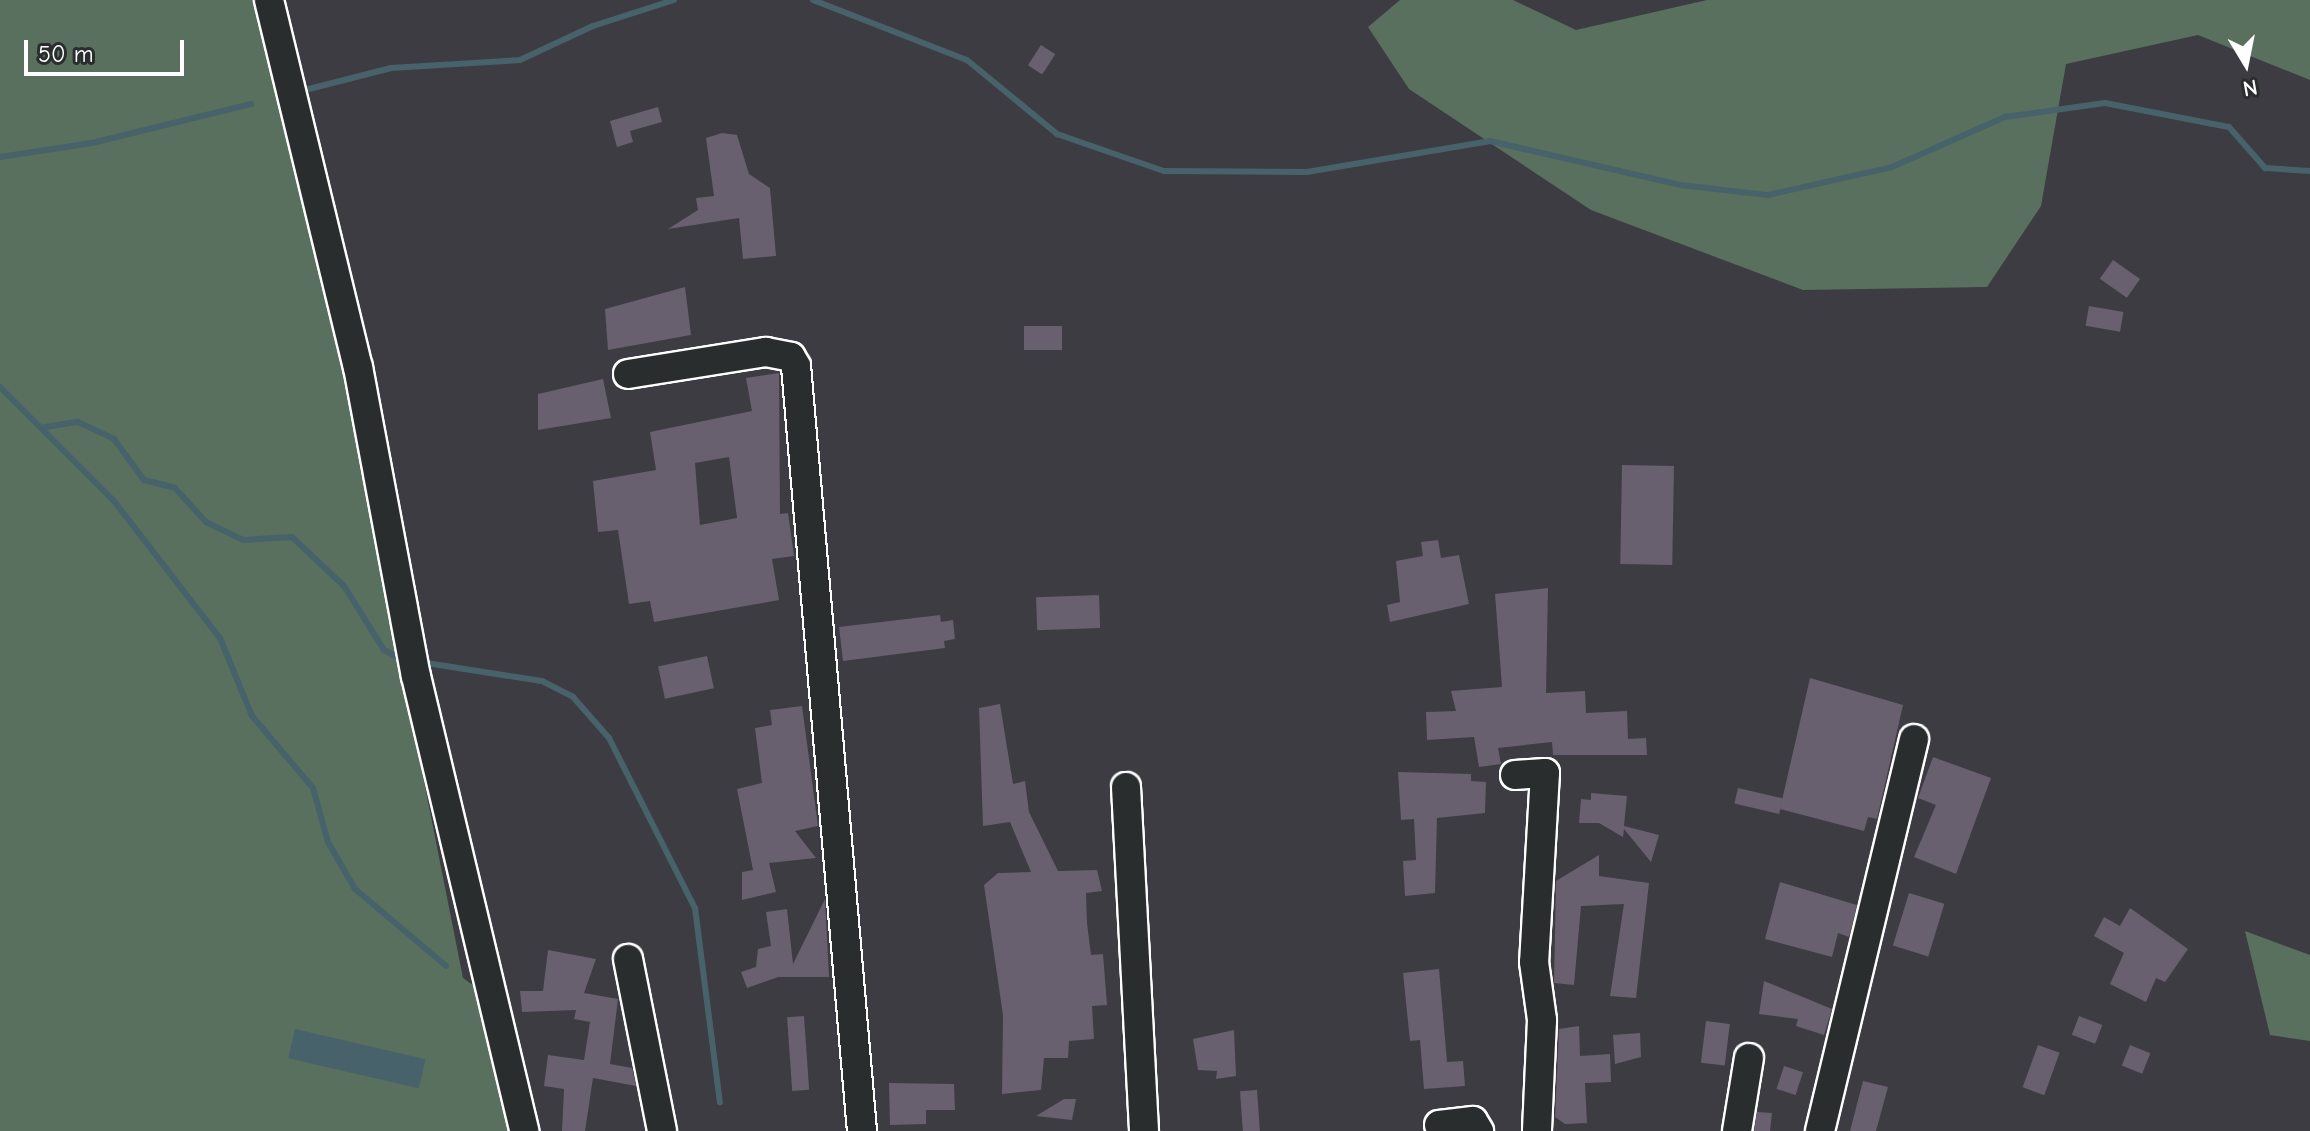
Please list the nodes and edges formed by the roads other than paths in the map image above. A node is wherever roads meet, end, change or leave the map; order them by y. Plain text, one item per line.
1 (269, 0) edge
2 (628, 374) dead end
3 (1914, 739) dead end
4 (1515, 775) dead end
5 (1126, 787) dead end
6 (1887, 924) dead end
7 (628, 959) dead end
8 (1749, 1058) dead end
9 (1439, 1125) dead end
10 (524, 1131) edge
11 (662, 1131) edge
12 (862, 1131) edge
13 (1144, 1131) edge
14 (1479, 1131) edge
15 (1537, 1131) edge
16 (1737, 1131) edge
17 (1820, 1131) edge
18 (1834, 1131) edge

1 - 10 street
2 - 12 street
3 - 17 street
4 - 15 street
5 - 13 street
6 - 18 street
7 - 11 street
8 - 16 street
9 - 14 street

